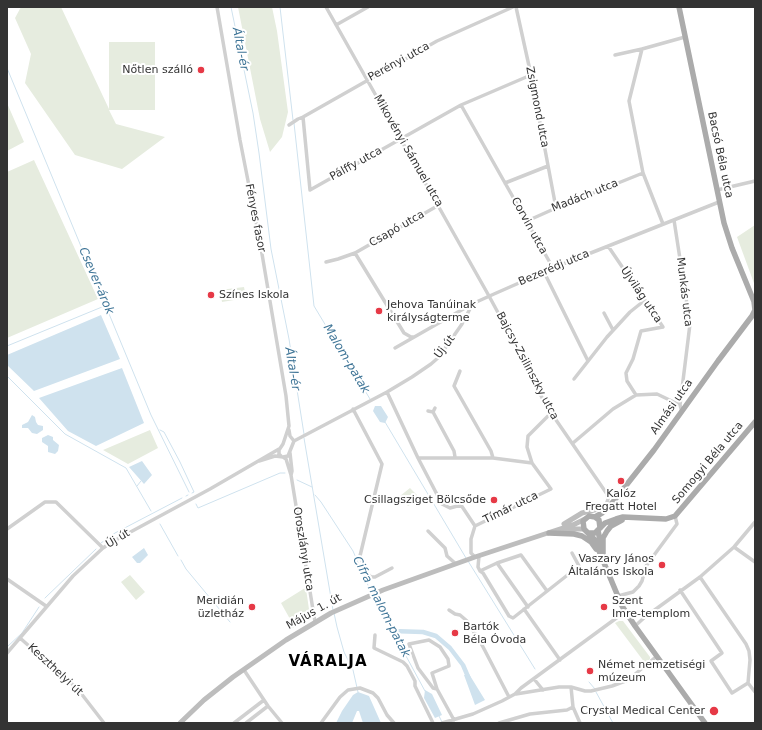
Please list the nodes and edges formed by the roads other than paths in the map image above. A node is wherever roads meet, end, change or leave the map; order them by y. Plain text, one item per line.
1 (217, 7) edge
2 (326, 7) edge
3 (368, 7) edge
4 (514, 7) edge
5 (679, 7) edge
6 (336, 25) junction
7 (685, 38) junction
8 (642, 48) junction
9 (615, 55) dead end
10 (531, 75) junction
11 (367, 80) junction
12 (461, 105) junction
13 (303, 117) junction
14 (289, 125) dead end
15 (401, 139) junction
16 (548, 166) junction
17 (643, 173) junction
18 (755, 182) edge
19 (505, 183) junction
20 (717, 190) junction
21 (720, 202) junction
22 (439, 205) junction
23 (556, 208) junction
24 (674, 220) junction
25 (527, 221) junction
26 (663, 224) junction
27 (608, 246) junction
28 (356, 253) junction
29 (326, 262) dead end
30 (553, 268) junction
31 (544, 272) junction
32 (489, 296) junction
33 (645, 300) junction
34 (754, 303) edge
35 (472, 304) junction
36 (604, 313) dead end
37 (754, 315) edge
38 (613, 330) junction
39 (418, 336) junction
40 (395, 348) dead end
41 (588, 361) junction
42 (460, 371) dead end
43 (574, 379) dead end
44 (387, 392) junction
45 (636, 395) junction
46 (680, 405) junction
47 (435, 408) dead end
48 (353, 409) junction
49 (428, 411) dead end
50 (433, 412) junction
51 (682, 412) junction
52 (551, 413) junction
53 (755, 422) edge
54 (288, 429) junction
55 (291, 437) junction
56 (285, 439) junction
57 (294, 441) junction
58 (573, 443) junction
59 (280, 448) junction
60 (290, 453) junction
61 (282, 457) junction
62 (455, 457) junction
63 (418, 458) junction
64 (493, 458) junction
65 (258, 462) junction
66 (532, 463) junction
67 (291, 475) junction
68 (622, 490) junction
69 (607, 494) junction
70 (615, 496) junction
71 (606, 505) junction
72 (675, 516) junction
73 (595, 517) junction
74 (633, 518) junction
75 (585, 519) junction
76 (755, 522) edge
77 (475, 526) junction
78 (7, 529) edge
79 (599, 529) junction
80 (586, 531) junction
81 (428, 532) dead end
82 (549, 533) junction
83 (734, 547) junction
84 (103, 548) junction
85 (572, 553) dead end
86 (603, 557) junction
87 (472, 558) junction
88 (755, 562) edge
89 (497, 563) junction
90 (456, 564) junction
91 (392, 568) dead end
92 (480, 571) junction
93 (700, 577) junction
94 (7, 579) edge
95 (680, 590) junction
96 (547, 591) junction
97 (618, 596) junction
98 (46, 606) junction
99 (526, 608) junction
100 (449, 610) dead end
101 (626, 611) junction
102 (315, 622) junction
103 (635, 626) junction
104 (375, 634) dead end
105 (20, 638) junction
106 (7, 653) edge
107 (657, 656) junction
108 (560, 660) junction
109 (244, 670) junction
110 (534, 679) junction
111 (748, 683) junction
112 (571, 687) junction
113 (437, 689) junction
114 (543, 690) junction
115 (755, 692) edge
116 (515, 694) junction
117 (509, 697) junction
118 (264, 700) junction
119 (268, 706) junction
120 (572, 707) junction
121 (454, 720) junction
122 (104, 723) edge
123 (180, 723) edge
124 (234, 723) edge
125 (246, 723) edge
126 (282, 723) edge
127 (320, 723) edge
128 (394, 723) edge
129 (433, 723) edge
130 (444, 723) edge
131 (500, 723) edge
132 (580, 723) edge
133 (705, 723) edge

1 - 54 street, Fényes fasor
2 - 6 street, Mikovényi Sámuel utca
3 - 6 street
4 - 10 street, Zsigmond utca
4 - 11 street, Perényi utca
5 - 7 main road, Bacsó Béla utca
6 - 11 street, Mikovényi Sámuel utca
7 - 8 street
7 - 20 main road, Bacsó Béla utca
8 - 9 street
8 - 17 street
10 - 12 street, Pálffy utca
10 - 16 street, Zsigmond utca
11 - 13 street, Perényi utca
11 - 15 street, Mikovényi Sámuel utca
12 - 15 street, Pálffy utca
12 - 19 street, Corvin utca
13 - 14 street, Perényi utca
13 - 15 street, Pálffy utca
15 - 22 street, Mikovényi Sámuel utca
16 - 19 street, Corvin utca
16 - 23 street, Zsigmond utca
17 - 23 street, Madách utca
17 - 26 street
18 - 20 street
19 - 25 street, Corvin utca
20 - 21 main road, Bacsó Béla utca
21 - 24 street, Bezerédj utca
21 - 34 main road, Bacsó Béla utca
22 - 28 street, Csapó utca
22 - 32 street, Mikovényi Sámuel utca
23 - 25 street, Madách utca
24 - 26 street, Bezerédj utca
24 - 46 street, Munkás utca
25 - 30 street, Corvin utca
26 - 27 street, Bezerédj utca
27 - 30 street, Bezerédj utca
27 - 33 street, Újvilág utca
28 - 29 street, Csapó utca
28 - 39 street
30 - 31 street, Bezerédj utca
31 - 32 street, Bezerédj utca
31 - 41 street
32 - 35 street, Bezerédj utca
32 - 52 street, Bajcsy-Zsilinszky utca
33 - 38 street
33 - 45 street, Újvilág utca
34 - 37 main road, Almási utca
35 - 39 street, Bezerédj utca
35 - 44 street, Új út
36 - 38 street
37 - 51 main road, Almási utca
38 - 41 street
39 - 40 street, Bezerédj utca
41 - 43 street
42 - 64 street
44 - 48 street, Új út
44 - 63 street
45 - 46 street
45 - 58 street
46 - 51 street, Munkás utca
47 - 50 street
48 - 57 street, Új út
48 - 91 street
49 - 50 street
50 - 62 street
51 - 68 main road, Almási utca
52 - 58 street, Bajcsy-Zsilinszky utca
52 - 66 street, Tímár utca
53 - 72 main road, Somogyi Béla utca
54 - 55 street, Fényes fasor
54 - 56 street, Fényes fasor
55 - 56 street
55 - 57 street, Fényes fasor
56 - 59 street, Fényes fasor
57 - 60 street
58 - 69 street, Bajcsy-Zsilinszky utca
59 - 61 street, Oroszlányi utca
59 - 65 street, Új út
60 - 61 street
60 - 67 street, Oroszlányi utca
61 - 65 street, Új út
61 - 67 street, Oroszlányi utca
62 - 63 street
62 - 64 street
63 - 77 street
64 - 66 street
65 - 84 street, Új út
66 - 77 street, Tímár utca
67 - 102 street, Oroszlányi utca
68 - 70 main road
68 - 73 main road, Almási utca
69 - 70 street
69 - 71 street
70 - 71 main road
71 - 82 main road
72 - 74 main road, Somogyi Béla utca
72 - 97 street, Somogyi Béla utca
73 - 75 main road
73 - 79 main road
74 - 79 main road
74 - 86 main road
75 - 80 main road
75 - 82 main road, Május 1. út
76 - 83 street
77 - 87 street
78 - 84 street
79 - 80 main road
79 - 86 main road
80 - 82 main road, Május 1. út
80 - 86 main road
81 - 90 street
82 - 86 main road
82 - 87 main road, Május 1. út
83 - 88 street
83 - 93 street
84 - 98 street, Új út
85 - 96 street
86 - 97 main road
87 - 90 main road, Május 1. út
87 - 92 street
89 - 92 street
89 - 96 street
89 - 99 street
90 - 102 main road, Május 1. út
92 - 99 street
93 - 95 street
93 - 111 street
94 - 98 street
95 - 103 street
95 - 111 street
96 - 99 street
97 - 101 main road
98 - 105 street, Új út
99 - 108 street
100 - 117 street
101 - 103 main road
101 - 108 street
102 - 109 main road, Május 1. út
103 - 107 main road
104 - 129 street
105 - 106 street, Új út
105 - 122 street, Keszthelyi út
107 - 112 street
107 - 133 main road
108 - 110 street
109 - 118 street
109 - 123 main road, Május 1. út
110 - 114 street
110 - 116 street
111 - 115 street
112 - 114 street
112 - 120 street
113 - 113 street
113 - 121 street
114 - 116 street
116 - 117 street
117 - 121 street
118 - 119 street
118 - 124 street
119 - 125 street
119 - 126 street
120 - 131 street
120 - 132 street
121 - 130 street
127 - 128 street

